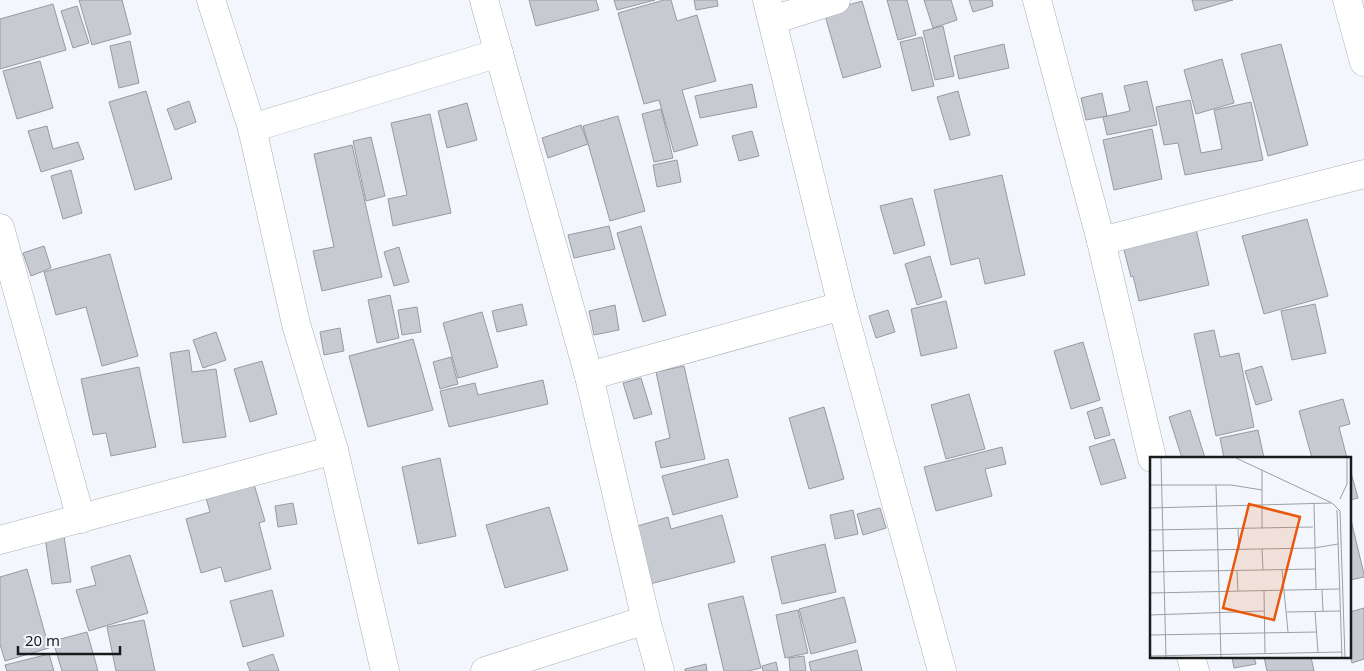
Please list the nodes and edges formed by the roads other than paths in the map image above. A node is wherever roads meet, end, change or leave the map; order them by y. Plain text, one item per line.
1 (211, 0) edge
2 (484, 0) edge
3 (836, 0) edge
4 (1037, 0) edge
5 (1347, 0) edge
6 (770, 10) edge
7 (499, 53) junction
8 (1364, 62) edge
9 (252, 128) junction
10 (1364, 174) edge
11 (0, 228) edge
12 (1101, 241) junction
13 (842, 306) junction
14 (589, 376) junction
15 (334, 450) junction
16 (1152, 457) edge
17 (81, 519) junction
18 (0, 540) edge
19 (646, 620) junction
20 (1191, 658) edge
21 (385, 671) edge
22 (485, 671) edge
23 (660, 671) edge
24 (942, 671) edge
25 (1195, 671) edge

1 - 9 street
2 - 7 street
3 - 6 street
4 - 12 street
5 - 8 street
6 - 13 street
7 - 9 street
7 - 14 street
9 - 15 street
10 - 12 street
11 - 17 street
12 - 16 street
13 - 14 street
13 - 24 street
14 - 19 street
15 - 17 street
15 - 21 street
17 - 18 street
19 - 22 street
19 - 23 street
20 - 25 street

